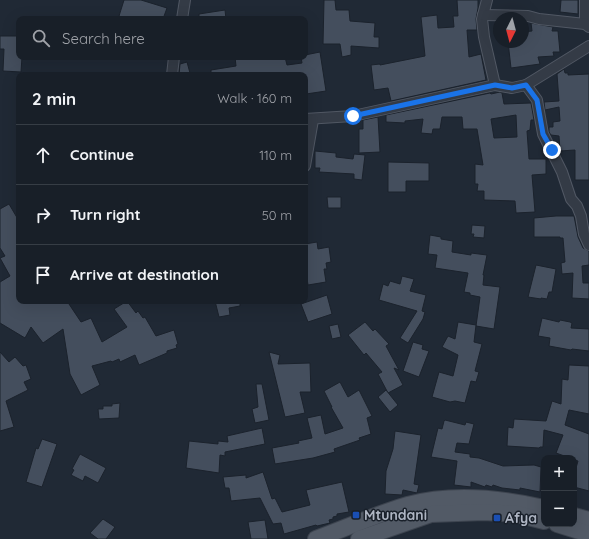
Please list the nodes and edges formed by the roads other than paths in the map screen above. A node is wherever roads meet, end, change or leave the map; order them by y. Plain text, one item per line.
1 (185, 0) edge
2 (487, 0) edge
3 (585, 0) edge
4 (483, 15) junction
5 (182, 16) edge
6 (587, 25) edge
7 (589, 46) edge
8 (174, 60) edge
9 (172, 72) edge
10 (495, 85) junction
11 (526, 85) junction
12 (309, 119) edge
13 (308, 131) edge
14 (589, 245) edge
15 (541, 507) edge
16 (577, 517) edge
17 (541, 520) edge
18 (589, 520) edge
19 (567, 527) edge
20 (589, 534) edge
21 (367, 538) edge
22 (316, 539) edge

1 - 5 street
2 - 4 street
3 - 6 street
4 - 6 street
4 - 10 street
7 - 11 street
8 - 9 street
10 - 11 street
10 - 12 street
11 - 14 street
12 - 13 street
15 - 22 main road
16 - 18 main road
17 - 21 main road
19 - 20 main road

